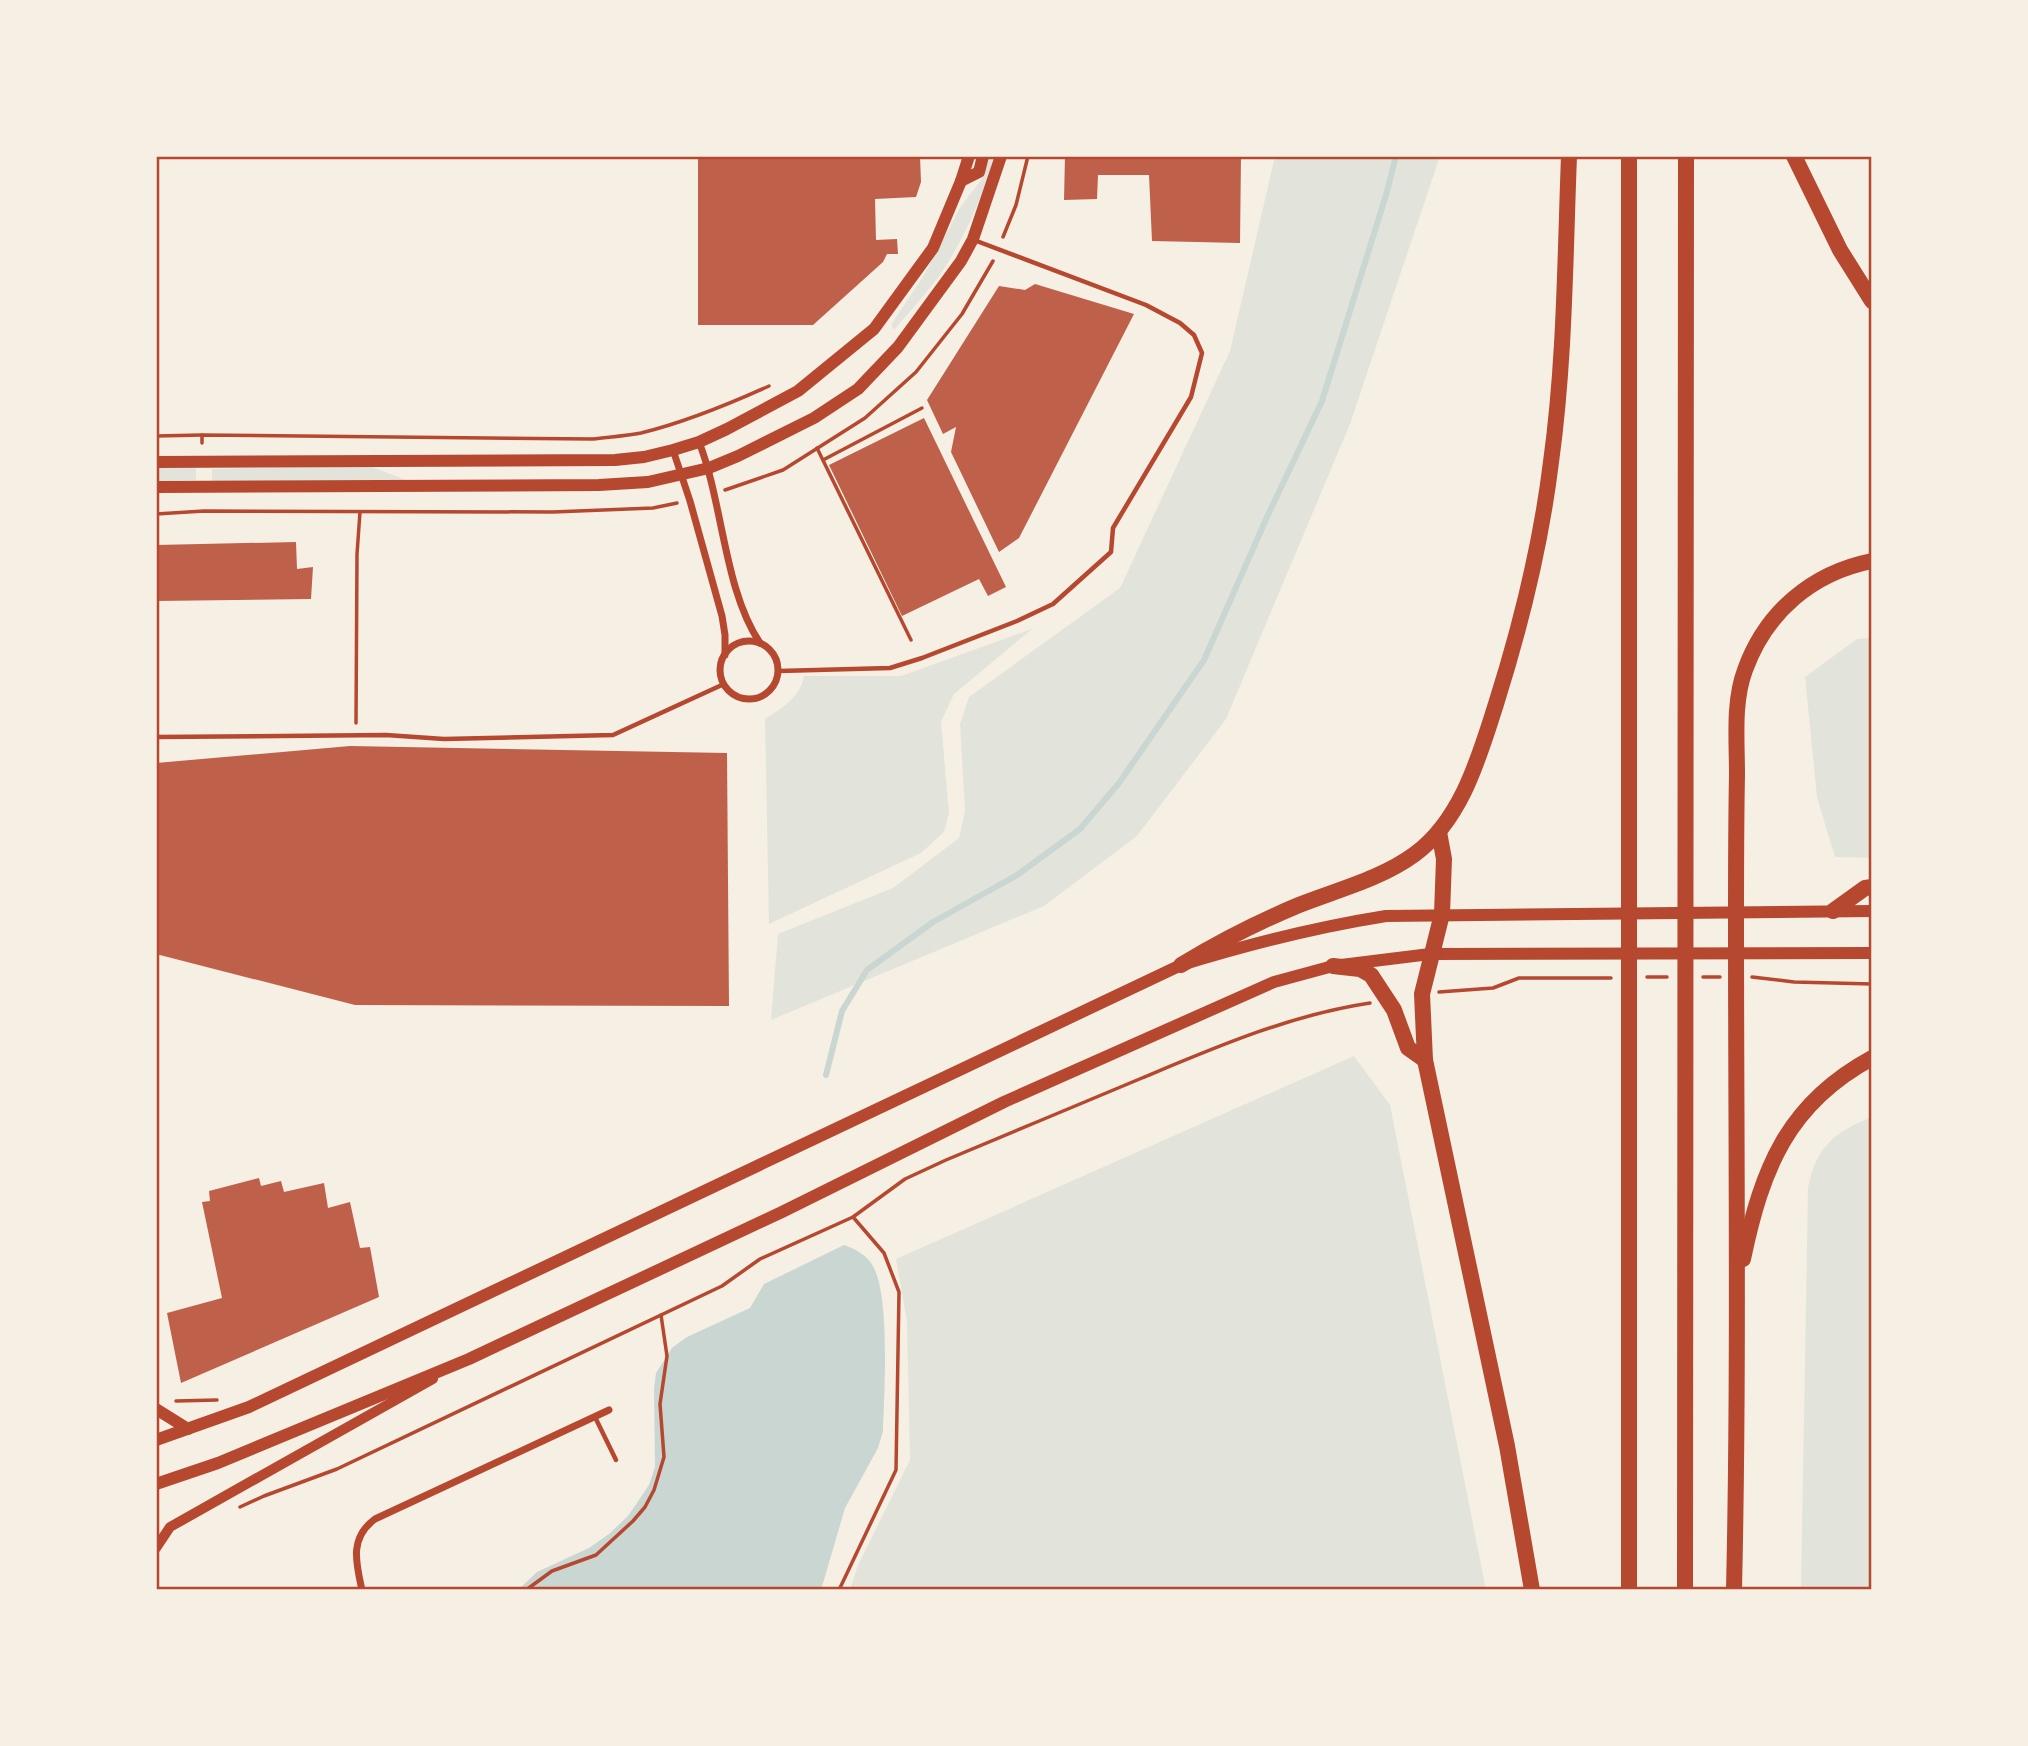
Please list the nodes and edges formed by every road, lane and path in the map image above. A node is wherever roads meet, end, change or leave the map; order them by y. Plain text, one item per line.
1 (969, 156) edge
2 (983, 156) edge
3 (1000, 156) edge
4 (1569, 156) edge
5 (1629, 156) edge
6 (1686, 156) edge
7 (1794, 156) edge
8 (961, 181) junction
9 (973, 239) junction
10 (1872, 301) edge
11 (778, 382) dead end
12 (922, 408) dead end
13 (202, 435) junction
14 (156, 436) edge
15 (699, 442) junction
16 (202, 443) dead end
17 (817, 448) dead end
18 (673, 450) junction
19 (823, 460) junction
20 (156, 462) edge
21 (709, 468) junction
22 (682, 475) junction
23 (749, 482) dead end
24 (156, 486) edge
25 (716, 494) junction
26 (690, 501) junction
27 (204, 504) dead end
28 (204, 511) junction
29 (360, 512) junction
30 (156, 514) edge
31 (1872, 561) edge
32 (911, 640) dead end
33 (760, 643) junction
34 (725, 655) junction
35 (779, 671) junction
36 (724, 684) junction
37 (156, 737) edge
38 (356, 737) junction
39 (1439, 832) junction
40 (1872, 887) edge
41 (1833, 911) junction
42 (1872, 911) edge
43 (1441, 914) junction
44 (1872, 953) edge
45 (1430, 954) junction
46 (1181, 965) junction
47 (1333, 966) junction
48 (1755, 977) dead end
49 (1519, 978) dead end
50 (1872, 984) edge
51 (1422, 994) junction
52 (1388, 1000) junction
53 (1872, 1058) edge
54 (1426, 1060) junction
55 (853, 1217) junction
56 (1736, 1292) junction
57 (661, 1317) junction
58 (469, 1359) junction
59 (175, 1401) dead end
60 (247, 1407) junction
61 (156, 1409) edge
62 (608, 1410) dead end
63 (595, 1416) junction
64 (188, 1429) junction
65 (156, 1440) edge
66 (616, 1460) dead end
67 (156, 1484) edge
68 (240, 1507) dead end
69 (156, 1548) edge
70 (362, 1590) edge
71 (526, 1590) edge
72 (839, 1590) edge
73 (1532, 1590) edge
74 (1629, 1590) edge
75 (1685, 1590) edge
76 (1734, 1590) edge

1 - 8 main road
2 - 8 main road
3 - 9 main road
4 - 39 highway
5 - 74 highway
6 - 75 highway
7 - 10 highway
8 - 15 main road
9 - 21 main road
9 - 35 lane
11 - 13 path
12 - 19 path
13 - 14 path
13 - 16 path
15 - 18 main road
15 - 21 street
17 - 19 path
18 - 20 main road
18 - 22 street
19 - 32 path
21 - 22 main road
21 - 25 street
22 - 24 main road
22 - 26 street
23 - 25 path
25 - 33 street
26 - 29 path
26 - 34 street
27 - 28 path
28 - 29 path
28 - 30 path
29 - 38 path
31 - 56 highway
33 - 34 street
33 - 35 street
34 - 36 street
35 - 36 street
36 - 38 lane
37 - 38 lane
39 - 43 highway
39 - 46 highway
40 - 41 highway
41 - 42 main road
41 - 43 main road
43 - 45 highway
43 - 46 main road
44 - 45 main road
45 - 47 main road
45 - 51 highway
46 - 60 main road
47 - 52 highway
47 - 58 main road
48 - 50 path
49 - 51 path
51 - 54 highway
52 - 54 highway
52 - 55 path
53 - 56 highway
54 - 73 highway
55 - 57 path
55 - 72 path
56 - 76 highway
57 - 68 path
57 - 71 path
58 - 67 main road
58 - 69 street
59 - 60 path
60 - 64 main road
61 - 64 main road
62 - 63 street
63 - 66 lane
63 - 70 street
64 - 65 main road

